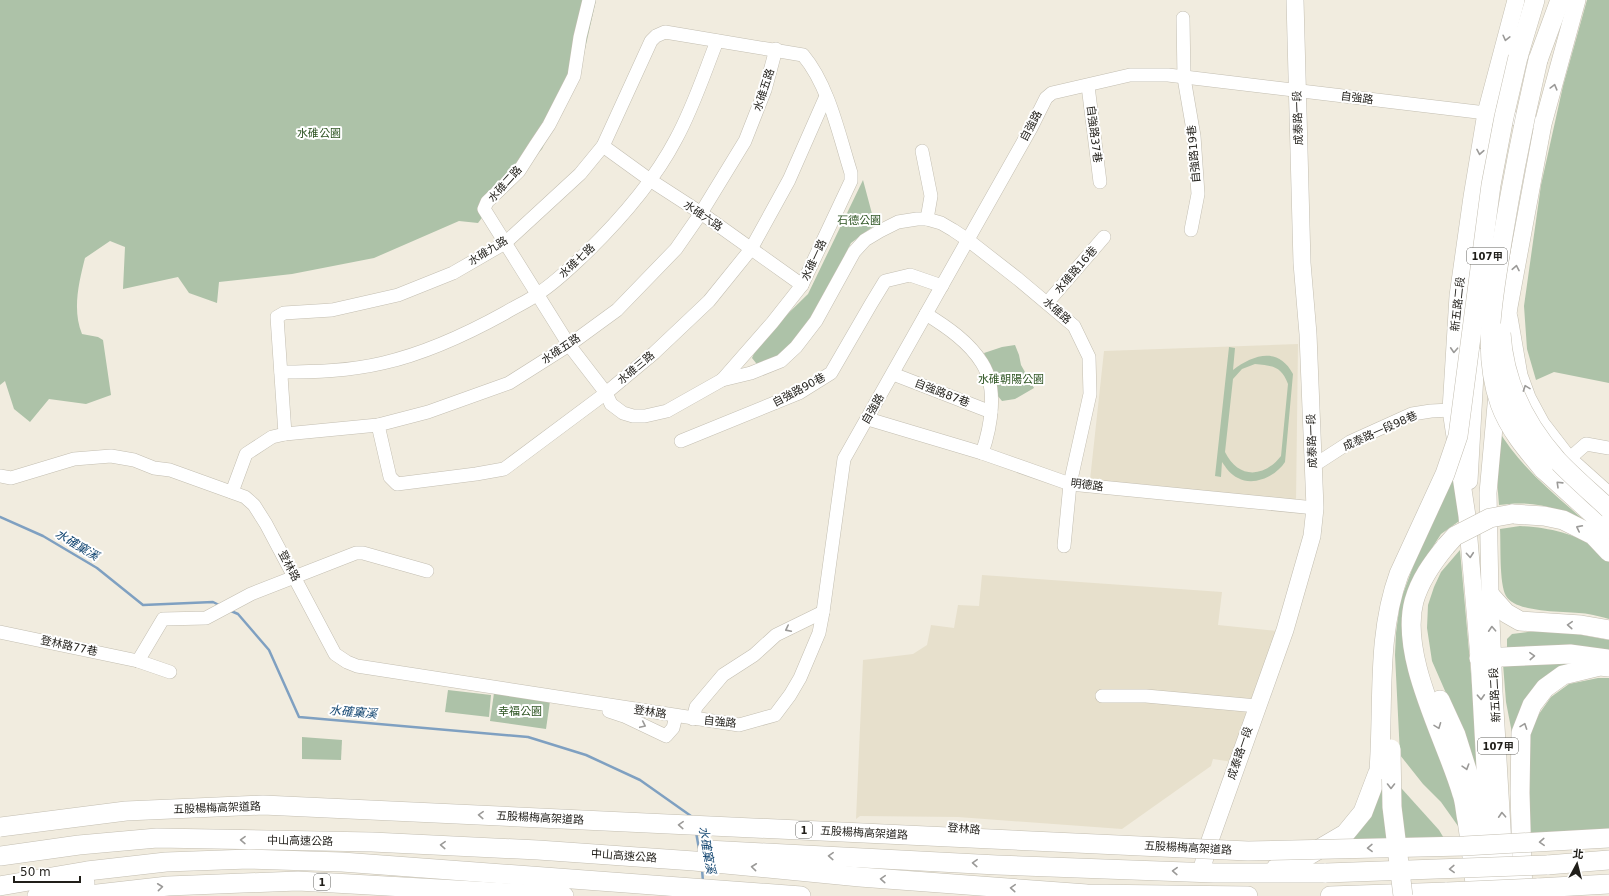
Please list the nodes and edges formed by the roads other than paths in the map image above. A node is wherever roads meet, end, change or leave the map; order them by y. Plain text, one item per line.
1 (589, 0) edge
2 (1295, 0) edge
3 (1516, 0) edge
4 (1530, 0) edge
5 (1535, 0) edge
6 (1539, 0) edge
7 (1550, 0) edge
8 (1555, 0) edge
9 (1560, 0) edge
10 (1577, 0) edge
11 (1183, 18) dead end
12 (716, 41) junction
13 (776, 50) junction
14 (1518, 57) junction
15 (1538, 60) junction
16 (1184, 78) junction
17 (1088, 86) junction
18 (1297, 91) junction
19 (826, 96) junction
20 (1486, 113) junction
21 (1515, 118) junction
22 (1543, 124) junction
23 (603, 146) junction
24 (922, 151) dead end
25 (650, 180) junction
26 (1100, 182) dead end
27 (701, 213) junction
28 (927, 219) junction
29 (1191, 230) dead end
30 (1104, 238) dead end
31 (968, 240) junction
32 (505, 243) junction
33 (1502, 243) junction
34 (751, 249) junction
35 (802, 285) junction
36 (942, 286) junction
37 (539, 294) junction
38 (1048, 303) junction
39 (1509, 306) junction
40 (926, 314) junction
41 (569, 345) junction
42 (281, 372) junction
43 (893, 374) junction
44 (722, 380) junction
45 (606, 394) junction
46 (1464, 397) junction
47 (1451, 410) junction
48 (991, 412) junction
49 (868, 419) junction
50 (1543, 423) junction
51 (378, 425) junction
52 (285, 434) junction
53 (681, 441) dead end
54 (1609, 448) edge
55 (982, 453) junction
56 (1570, 458) junction
57 (1313, 466) junction
58 (1490, 473) junction
59 (0, 476) edge
60 (1070, 484) junction
61 (232, 492) junction
62 (1609, 492) edge
63 (1488, 493) junction
64 (1315, 508) junction
65 (1609, 509) edge
66 (1467, 516) junction
67 (1609, 529) edge
68 (1064, 546) dead end
69 (1609, 552) edge
70 (427, 571) dead end
71 (294, 577) junction
72 (1421, 583) junction
73 (1490, 595) junction
74 (823, 612) junction
75 (1609, 630) edge
76 (0, 632) edge
77 (1486, 658) junction
78 (1609, 660) edge
79 (138, 661) junction
80 (1609, 667) edge
81 (170, 672) dead end
82 (1102, 696) dead end
83 (567, 698) junction
84 (1257, 706) junction
85 (1496, 706) junction
86 (676, 716) junction
87 (693, 719) junction
88 (1520, 792) junction
89 (719, 823) dead end
90 (0, 827) edge
91 (1488, 837) junction
92 (157, 838) junction
93 (1609, 838) edge
94 (0, 842) edge
95 (1208, 846) junction
96 (703, 855) junction
97 (0, 856) edge
98 (249, 859) junction
99 (1609, 860) edge
100 (1209, 869) junction
101 (153, 871) junction
102 (1609, 884) edge
103 (0, 886) edge
104 (1530, 892) edge
105 (37, 896) edge
106 (80, 896) edge
107 (564, 896) edge
108 (665, 896) edge
109 (801, 896) edge
110 (1248, 896) edge
111 (1330, 896) edge
112 (1403, 896) edge
113 (1476, 896) edge
114 (1490, 896) edge
115 (1506, 896) edge

1 - 32 street, 水碓二路
2 - 18 main road, 成泰路一段
3 -> 20 main road, 新五路二段 / 107甲
4 - 14 highway
5 - 14 highway
6 - 21 main road, 新五路二段 / 107甲
7 - 21 main road, 新五路二段 / 107甲
8 - 15 highway
9 - 15 highway
22 -> 10 main road, 新五路二段 / 107甲
11 - 16 street, 自強路19巷
12 - 13 street
12 - 23 street, 水碓九路
12 - 25 street, 水碓七路
13 - 19 street, 水碓一路
13 - 27 street, 水碓五路
14 - 46 highway, bridge
15 - 33 highway, bridge
16 - 17 street, 自強路
16 - 18 street, 自強路
16 - 29 street, 自強路19巷
17 - 26 street, 自強路37巷
17 - 31 street, 自強路
18 - 20 street, 自強路
18 - 57 main road, 成泰路一段
19 - 34 street, 水碓三路
19 - 35 street, 水碓一路
20 - 21 street, 自強路
20 -> 47 main road, 新五路二段 / 107甲
21 - 22 street, 自強路
21 - 63 main road, 新五路二段 / 107甲
21 - 66 main road, 新五路二段 / 107甲
39 -> 22 main road, 新五路二段 / 107甲
23 - 25 street, 水碓六路
23 - 32 street, 水碓九路
24 - 28 street
25 - 27 street, 水碓六路
25 - 37 street, 水碓七路
27 - 34 street, 水碓六路
27 - 41 street, 水碓五路
28 - 31 street, 水碓一路
28 - 44 street, 水碓一路
30 - 38 street, 水碓路16巷
31 - 36 street, 自強路
31 - 38 street, 水碓路
32 - 37 street, 水碓二路
32 - 42 street, 水碓九路
33 - 65 highway, bridge
67 -> 33 highway, bridge
34 - 35 street, 水碓六路
34 - 45 street, 水碓三路
35 - 44 street, 水碓一路
36 - 40 street, 自強路
36 - 53 street, 自強路90巷
37 - 41 street, 水碓二路
37 - 42 street, 水碓七路
38 - 60 street, 水碓路
50 -> 39 street
39 - 58 main road, 新五路二段 / 107甲
40 - 43 street, 自強路
40 - 48 street
41 - 45 street, 水碓二路
41 - 51 street, 水碓五路
42 - 52 street, 水碓九路
43 - 48 street, 自強路87巷
43 - 49 street, 自強路
44 - 45 street, 水碓一路
45 - 51 street, 水碓三路
46 - 100 highway, bridge
46 -> 112 highway, bridge
47 - 57 street, 成泰路一段98巷
47 - 66 main road, 新五路二段 / 107甲
48 - 55 street
49 - 55 street, 明德路
49 - 74 street, 自強路
50 - 56 street
50 - 58 street
51 - 52 street, 水碓五路
52 - 61 street, 水碓五路
54 - 56 street
55 - 60 street, 明德路
56 - 62 street
57 - 64 main road, 成泰路一段
58 - 63 main road, 新五路二段 / 107甲
59 - 61 street, 登林路
60 - 64 street, 明德路
60 - 68 street, 水碓路
61 - 71 street, 登林路
63 - 73 main road, 新五路二段 / 107甲
64 - 84 main road, 成泰路一段
66 -> 77 main road, 新五路二段 / 107甲
69 -> 72 highway, bridge
70 - 71 street
71 - 79 street
71 - 83 street, 登林路
72 -> 91 highway
72 -> 113 highway
75 -> 73 highway
77 -> 73 main road, 新五路二段 / 107甲
74 -> 87 street, 自強路
74 - 87 street, 自強路
76 - 79 street, 登林路77巷
77 -> 78 highway
77 - 85 main road, 新五路二段 / 107甲
77 -> 91 main road, 新五路二段 / 107甲
79 - 81 street, 登林路77巷
88 -> 80 highway
82 - 84 street
83 - 86 street, 登林路
83 -> 86 street, 登林路
84 - 95 main road, 成泰路一段
85 - 88 main road
115 -> 85 main road, 新五路二段 / 107甲
86 - 87 street, 自強路
88 - 104 highway
89 - 95 street, 登林路
93 -> 90 highway, 五股楊梅高架道路 / 1, bridge
91 - 114 main road, 新五路二段 / 107甲
92 - 94 highway
96 -> 92 highway, 中山高速公路
92 - 97 highway, 中山高速公路
95 - 100 main road, 成泰路一段
100 -> 96 highway
110 -> 96 highway, 中山高速公路
98 - 101 highway
98 - 103 highway, 中山高速公路 / 1
98 - 109 highway, 中山高速公路 / 1
99 -> 100 highway, bridge
101 - 105 highway
101 - 108 highway
102 - 104 highway
104 - 111 highway, bridge
106 -> 107 highway, 1

